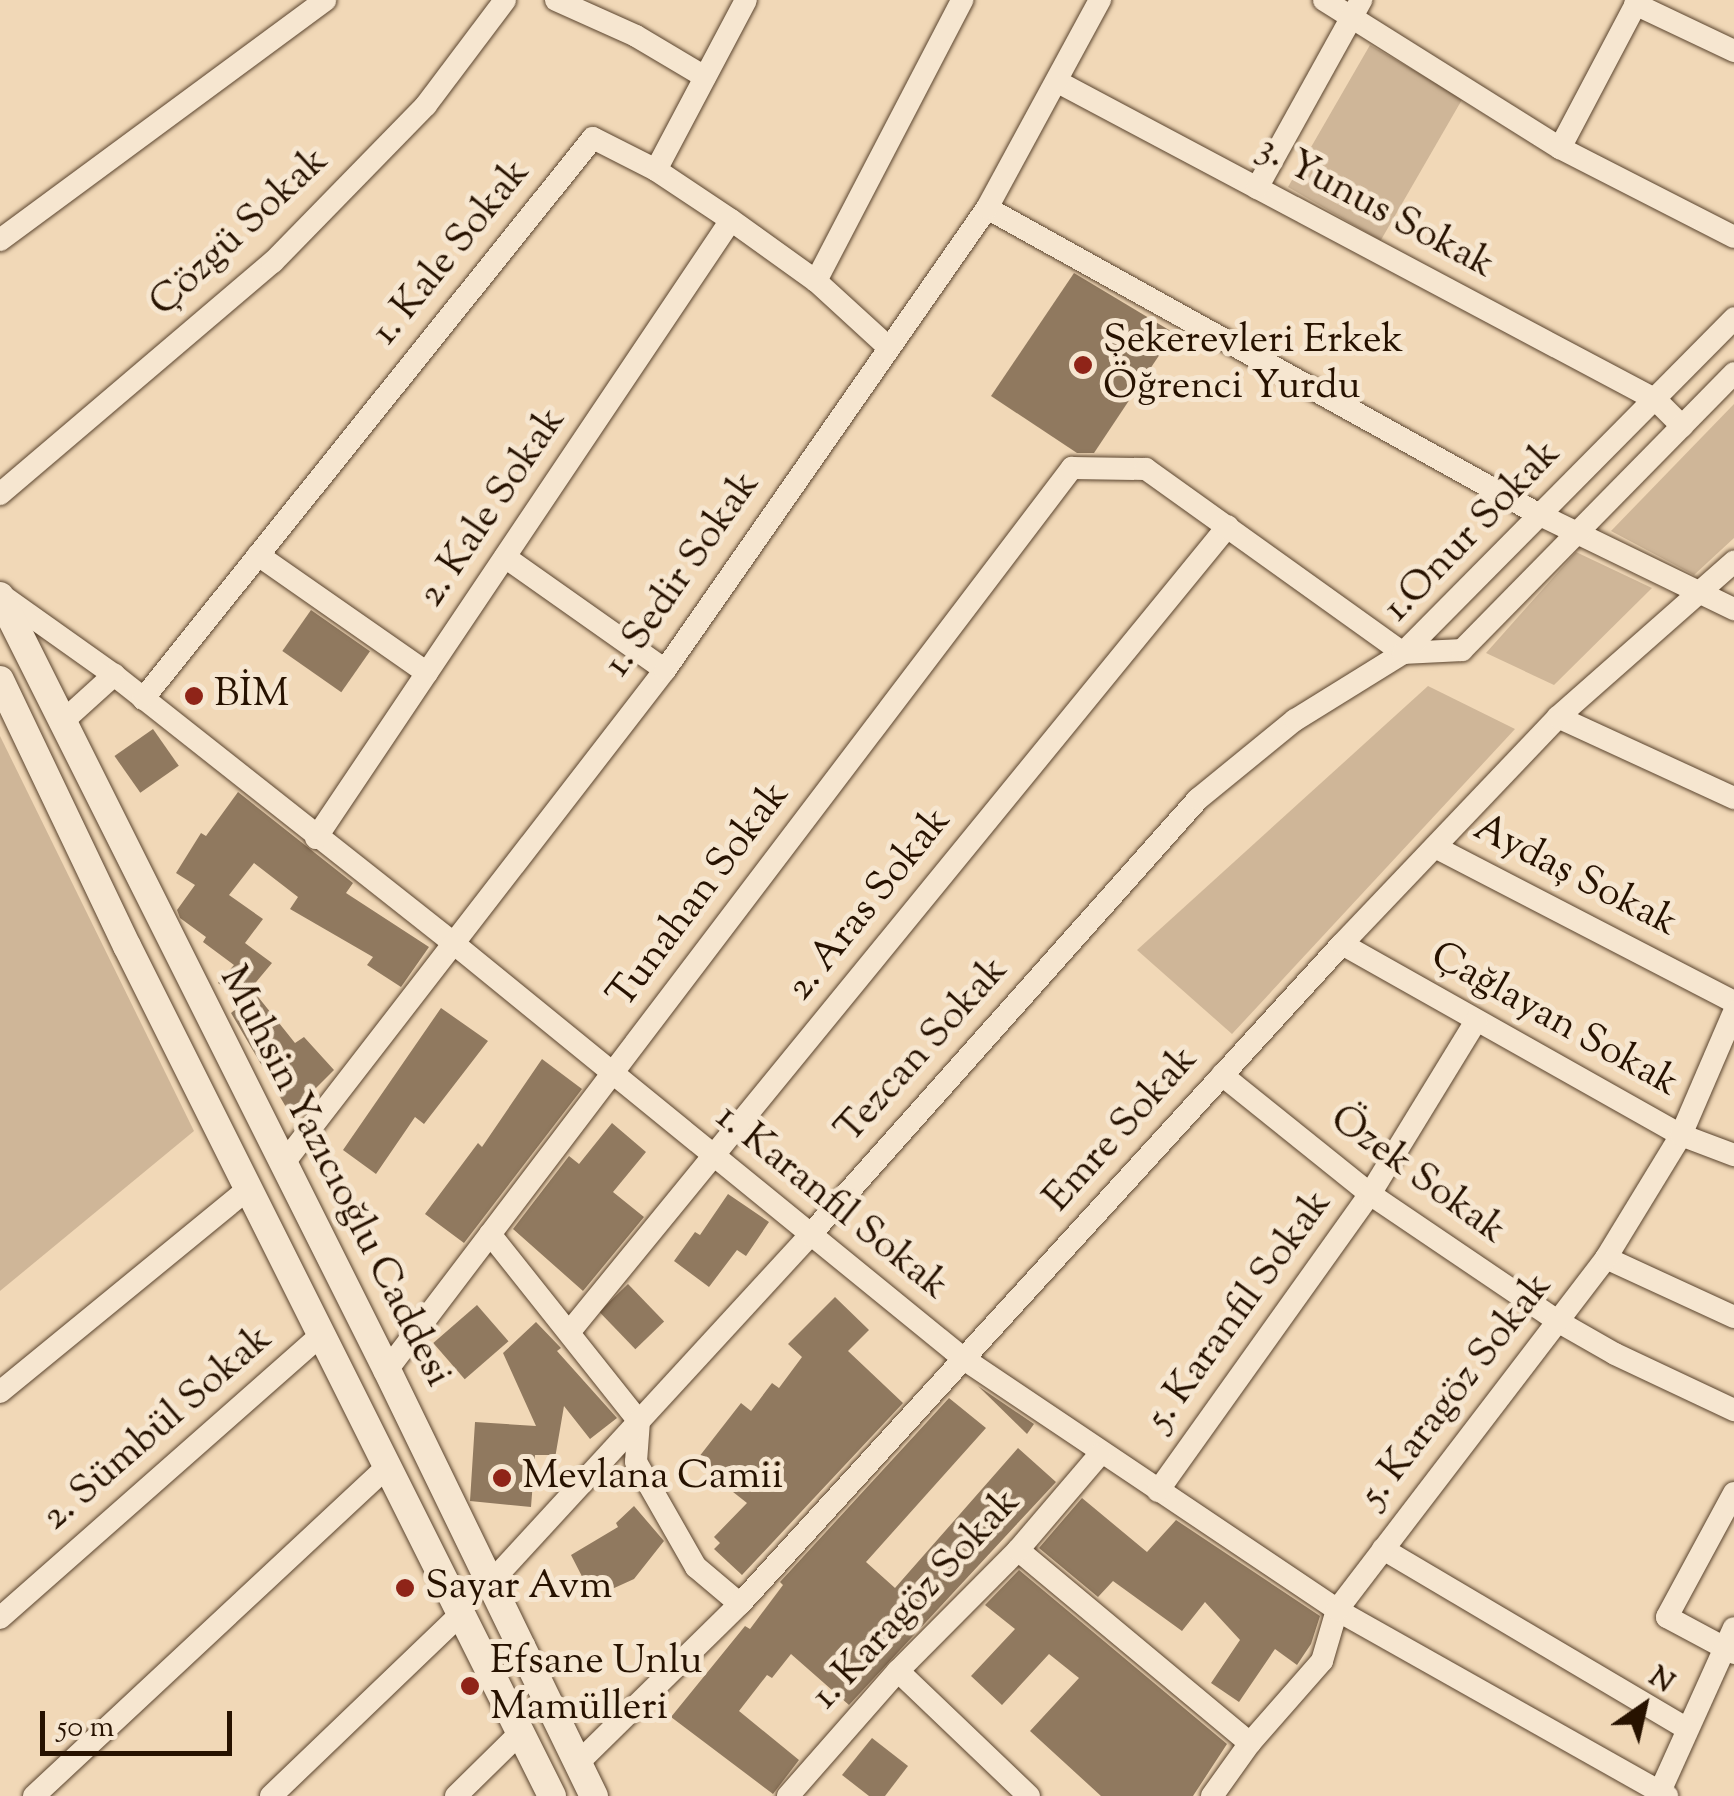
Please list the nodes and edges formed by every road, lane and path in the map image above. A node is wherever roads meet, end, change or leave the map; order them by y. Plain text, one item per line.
1 (326, 0) edge
2 (505, 0) edge
3 (556, 0) edge
4 (746, 0) edge
5 (962, 0) edge
6 (1100, 0) edge
7 (1324, 0) edge
8 (1636, 2) edge
9 (1357, 8) edge
10 (1734, 51) edge
11 (705, 78) junction
12 (1058, 82) junction
13 (1560, 148) junction
14 (656, 170) junction
15 (1258, 188) junction
16 (987, 208) junction
17 (731, 220) junction
18 (1734, 237) edge
19 (0, 240) edge
20 (816, 281) junction
21 (1734, 318) edge
22 (888, 347) junction
23 (1734, 373) edge
24 (1656, 400) junction
25 (1682, 426) junction
26 (0, 494) edge
27 (1540, 514) junction
28 (1228, 526) junction
29 (1576, 534) junction
30 (258, 554) junction
31 (505, 558) junction
32 (1734, 562) edge
33 (1697, 592) junction
34 (0, 595) edge
35 (1734, 609) edge
36 (1403, 654) junction
37 (665, 670) junction
38 (426, 674) junction
39 (114, 675) junction
40 (0, 680) edge
41 (143, 699) junction
42 (1558, 717) junction
43 (62, 723) junction
44 (1734, 798) edge
45 (316, 838) junction
46 (1435, 848) junction
47 (452, 942) junction
48 (1342, 944) junction
49 (1734, 1002) edge
50 (1734, 1012) edge
51 (1476, 1021) junction
52 (613, 1072) junction
53 (1222, 1075) junction
54 (1680, 1135) junction
55 (1734, 1155) edge
56 (713, 1157) junction
57 (282, 1164) junction
58 (248, 1189) junction
59 (1370, 1194) junction
60 (490, 1234) junction
61 (810, 1235) junction
62 (1606, 1258) junction
63 (1734, 1317) edge
64 (1559, 1322) junction
65 (571, 1330) junction
66 (321, 1335) junction
67 (964, 1360) junction
68 (387, 1370) junction
69 (0, 1392) edge
70 (1734, 1410) edge
71 (639, 1420) junction
72 (1100, 1454) junction
73 (387, 1467) junction
74 (1158, 1491) junction
75 (1734, 1492) edge
76 (1383, 1549) junction
77 (1018, 1550) junction
78 (492, 1581) junction
79 (740, 1604) junction
80 (1337, 1610) junction
81 (461, 1614) junction
82 (0, 1618) edge
83 (1730, 1643) edge
84 (898, 1671) junction
85 (1686, 1729) junction
86 (520, 1733) junction
87 (1250, 1743) junction
88 (579, 1762) junction
89 (796, 1793) edge
90 (1662, 1795) edge
91 (34, 1796) edge
92 (271, 1796) edge
93 (456, 1796) edge
94 (552, 1796) edge
95 (594, 1796) edge
96 (1029, 1796) edge
97 (1212, 1796) edge

1 - 19 street
2 - 26 street, Çözgü Sokak
3 - 11 street
4 - 11 street
5 - 20 street
6 - 12 street, 1. Sedir Sokak
7 - 9 street
8 - 10 street
8 - 13 street
9 - 13 street
9 - 15 street
11 - 14 street
12 - 15 street, 3. Yunus Sokak
12 - 16 street, 1. Sedir Sokak
13 - 18 street
14 - 17 street, 1. Kale Sokak
14 - 30 street, 1. Kale Sokak
15 - 24 street, 3. Yunus Sokak
16 - 22 street, 1. Sedir Sokak
16 - 27 street
17 - 20 street, 1. Kale Sokak
17 - 31 street, 2. Kale Sokak
20 - 22 street, 1. Kale Sokak
21 - 24 street, 1.Onur Sokak
22 - 37 street, 1. Sedir Sokak
23 - 25 street, 1.Onur Sokak
24 - 25 street, 3. Yunus Sokak
24 - 27 street, 1.Onur Sokak
25 - 29 street, 1.Onur Sokak
27 - 29 street
27 - 36 street, 1.Onur Sokak
28 - 36 street
28 - 52 street, Tunahan Sokak
28 - 56 street, 2. Aras Sokak
29 - 33 street
29 - 36 street, 1.Onur Sokak
30 - 38 street
30 - 41 street, 1. Kale Sokak
31 - 37 street
31 - 38 street, 2. Kale Sokak
32 - 33 street, Emre Sokak
33 - 35 street
33 - 42 street, Emre Sokak
34 - 39 street, 1. Karanfil Sokak
34 - 43 street, Muhsin Yazıcıoğlu Caddesi
36 - 61 street, Tezcan Sokak
37 - 47 street, 1. Sedir Sokak
38 - 45 street, 2. Kale Sokak
39 - 41 street, 1. Karanfil Sokak
39 - 43 street
40 - 58 street, Muhsin Yazıcıoğlu Caddesi
41 - 45 street, 1. Karanfil Sokak
42 - 44 street
42 - 46 street, Emre Sokak
43 - 57 street, Muhsin Yazıcıoğlu Caddesi
45 - 47 street, 1. Karanfil Sokak
46 - 48 street, Emre Sokak
46 - 49 street, Aydaş Sokak
47 - 52 street, 1. Karanfil Sokak
47 - 57 street, 1. Sedir Sokak
48 - 51 street, Çağlayan Sokak
48 - 53 street, Emre Sokak
50 - 54 street, 5. Karagöz Sokak
51 - 54 street, Çağlayan Sokak
51 - 59 street, 5. Karanfil Sokak
52 - 56 street, 1. Karanfil Sokak
52 - 60 street, Tunahan Sokak
53 - 59 street, Özek Sokak
53 - 67 street, Emre Sokak
54 - 55 street, Çağlayan Sokak
54 - 62 street, 5. Karagöz Sokak
56 - 61 street, 1. Karanfil Sokak
56 - 65 street, 2. Aras Sokak
57 - 58 street
57 - 68 street, Muhsin Yazıcıoğlu Caddesi
58 - 66 street, Muhsin Yazıcıoğlu Caddesi
58 - 69 street
59 - 64 street, Özek Sokak
59 - 74 street, 5. Karanfil Sokak
60 - 65 street
60 - 68 street, Tunahan Sokak
61 - 67 street, 1. Karanfil Sokak
61 - 71 street, Tezcan Sokak
62 - 63 street
62 - 64 street, 5. Karagöz Sokak
64 - 70 street, Özek Sokak
64 - 76 street, 5. Karagöz Sokak
65 - 71 street
66 - 73 street, Muhsin Yazıcıoğlu Caddesi
66 - 82 street, 2. Sümbül Sokak
67 - 72 street, 1. Karanfil Sokak
67 - 79 street, Emre Sokak
68 - 78 street, Muhsin Yazıcıoğlu Caddesi
71 - 78 street, Tezcan Sokak
71 - 79 street
72 - 74 street, 1. Karanfil Sokak
72 - 77 street, 1. Karagöz Sokak
73 - 81 street, Muhsin Yazıcıoğlu Caddesi
73 - 91 street
74 - 80 street, 1. Karanfil Sokak
75 - 83 street
76 - 80 street, 5. Karagöz Sokak
76 - 85 street
77 - 84 street, 1. Karagöz Sokak
77 - 87 street
78 - 81 street
78 - 88 street, Muhsin Yazıcıoğlu Caddesi
79 - 88 street, Emre Sokak
80 - 87 street, 5. Karagöz Sokak
80 - 90 street, 1. Karanfil Sokak
81 - 86 street, Muhsin Yazıcıoğlu Caddesi
81 - 92 street
83 - 85 street
84 - 89 street, 1. Karagöz Sokak
84 - 96 street
85 - 90 street
86 - 93 street
86 - 94 street, Muhsin Yazıcıoğlu Caddesi
87 - 97 street, 5. Karagöz Sokak
88 - 95 street, Muhsin Yazıcıoğlu Caddesi

